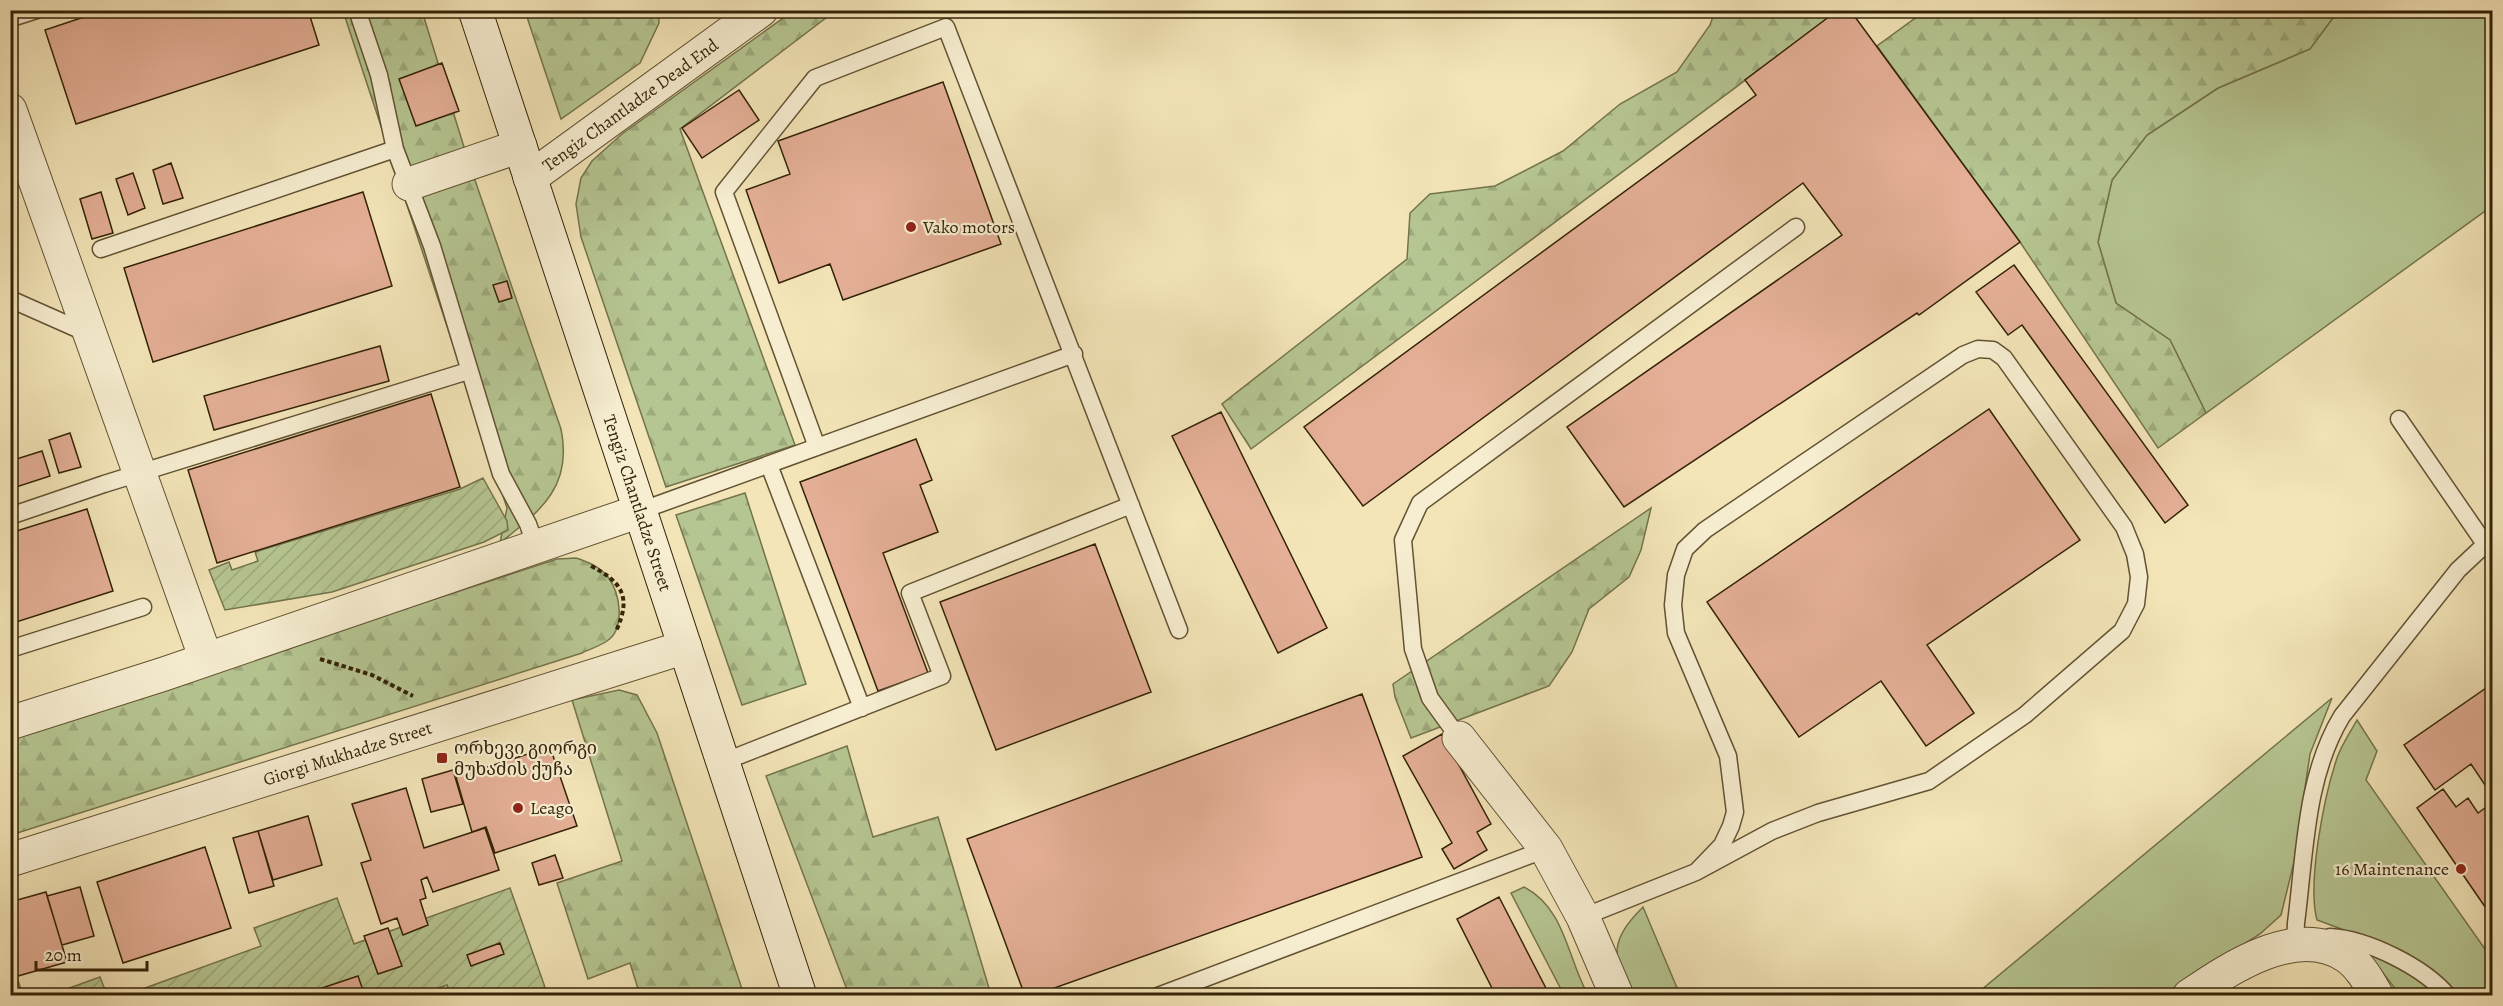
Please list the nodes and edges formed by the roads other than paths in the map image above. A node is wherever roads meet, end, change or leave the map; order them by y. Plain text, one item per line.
1 (37, 10) edge
2 (357, 10) edge
3 (475, 10) edge
4 (761, 10) edge
5 (15, 17) dead end
6 (10, 110) edge
7 (520, 146) junction
8 (395, 149) junction
9 (19, 160) edge
10 (530, 178) junction
11 (409, 184) junction
12 (1796, 227) dead end
13 (101, 249) dead end
14 (10, 299) edge
15 (91, 335) junction
16 (1074, 354) junction
17 (468, 371) junction
18 (2399, 419) dead end
19 (817, 447) junction
20 (769, 465) junction
21 (141, 472) junction
22 (1131, 505) junction
23 (640, 511) junction
24 (10, 516) edge
25 (2489, 541) edge
26 (536, 547) junction
27 (143, 607) dead end
28 (1179, 630) dead end
29 (685, 647) junction
30 (10, 649) edge
31 (206, 659) junction
32 (862, 708) junction
33 (10, 723) edge
34 (1459, 738) joint
35 (723, 762) junction
36 (1546, 849) junction
37 (10, 860) edge
38 (1696, 872) junction
39 (1583, 917) junction
40 (2295, 945) junction
41 (800, 996) edge
42 (1158, 996) edge
43 (1617, 996) edge
44 (2190, 996) edge
45 (2378, 996) edge
46 (2448, 996) edge

1 - 5 lane
2 - 8 lane
3 - 7 street, Tengiz Chantladze Street
4 - 10 street, Tengiz Chantladze Dead End
6 - 9 street
7 - 10 street, Tengiz Chantladze Street
7 - 11 street
8 - 11 lane
8 - 13 lane
9 - 15 street
10 - 23 street, Tengiz Chantladze Street
11 - 17 lane
12 - 34 lane
14 - 15 lane
15 - 21 street
16 - 19 lane
16 - 19 lane
16 - 22 lane
17 - 21 lane
17 - 26 lane
18 - 25 lane
19 - 20 lane
20 - 23 lane
20 - 32 lane
21 - 24 lane
21 - 31 street
22 - 28 lane
22 - 32 lane
23 - 26 street
23 - 29 street, Tengiz Chantladze Street
25 - 40 lane
26 - 31 street
27 - 30 lane
29 - 35 street, Tengiz Chantladze Street
29 - 37 street, Giorgi Mukhadze Street
31 - 33 street
32 - 35 lane
34 - 36 street
35 - 41 street, Tengiz Chantladze Street
36 - 39 street
36 - 42 lane
38 - 38 lane
38 - 39 lane
39 - 43 street
40 - 44 street
40 - 45 street
40 - 46 lane

